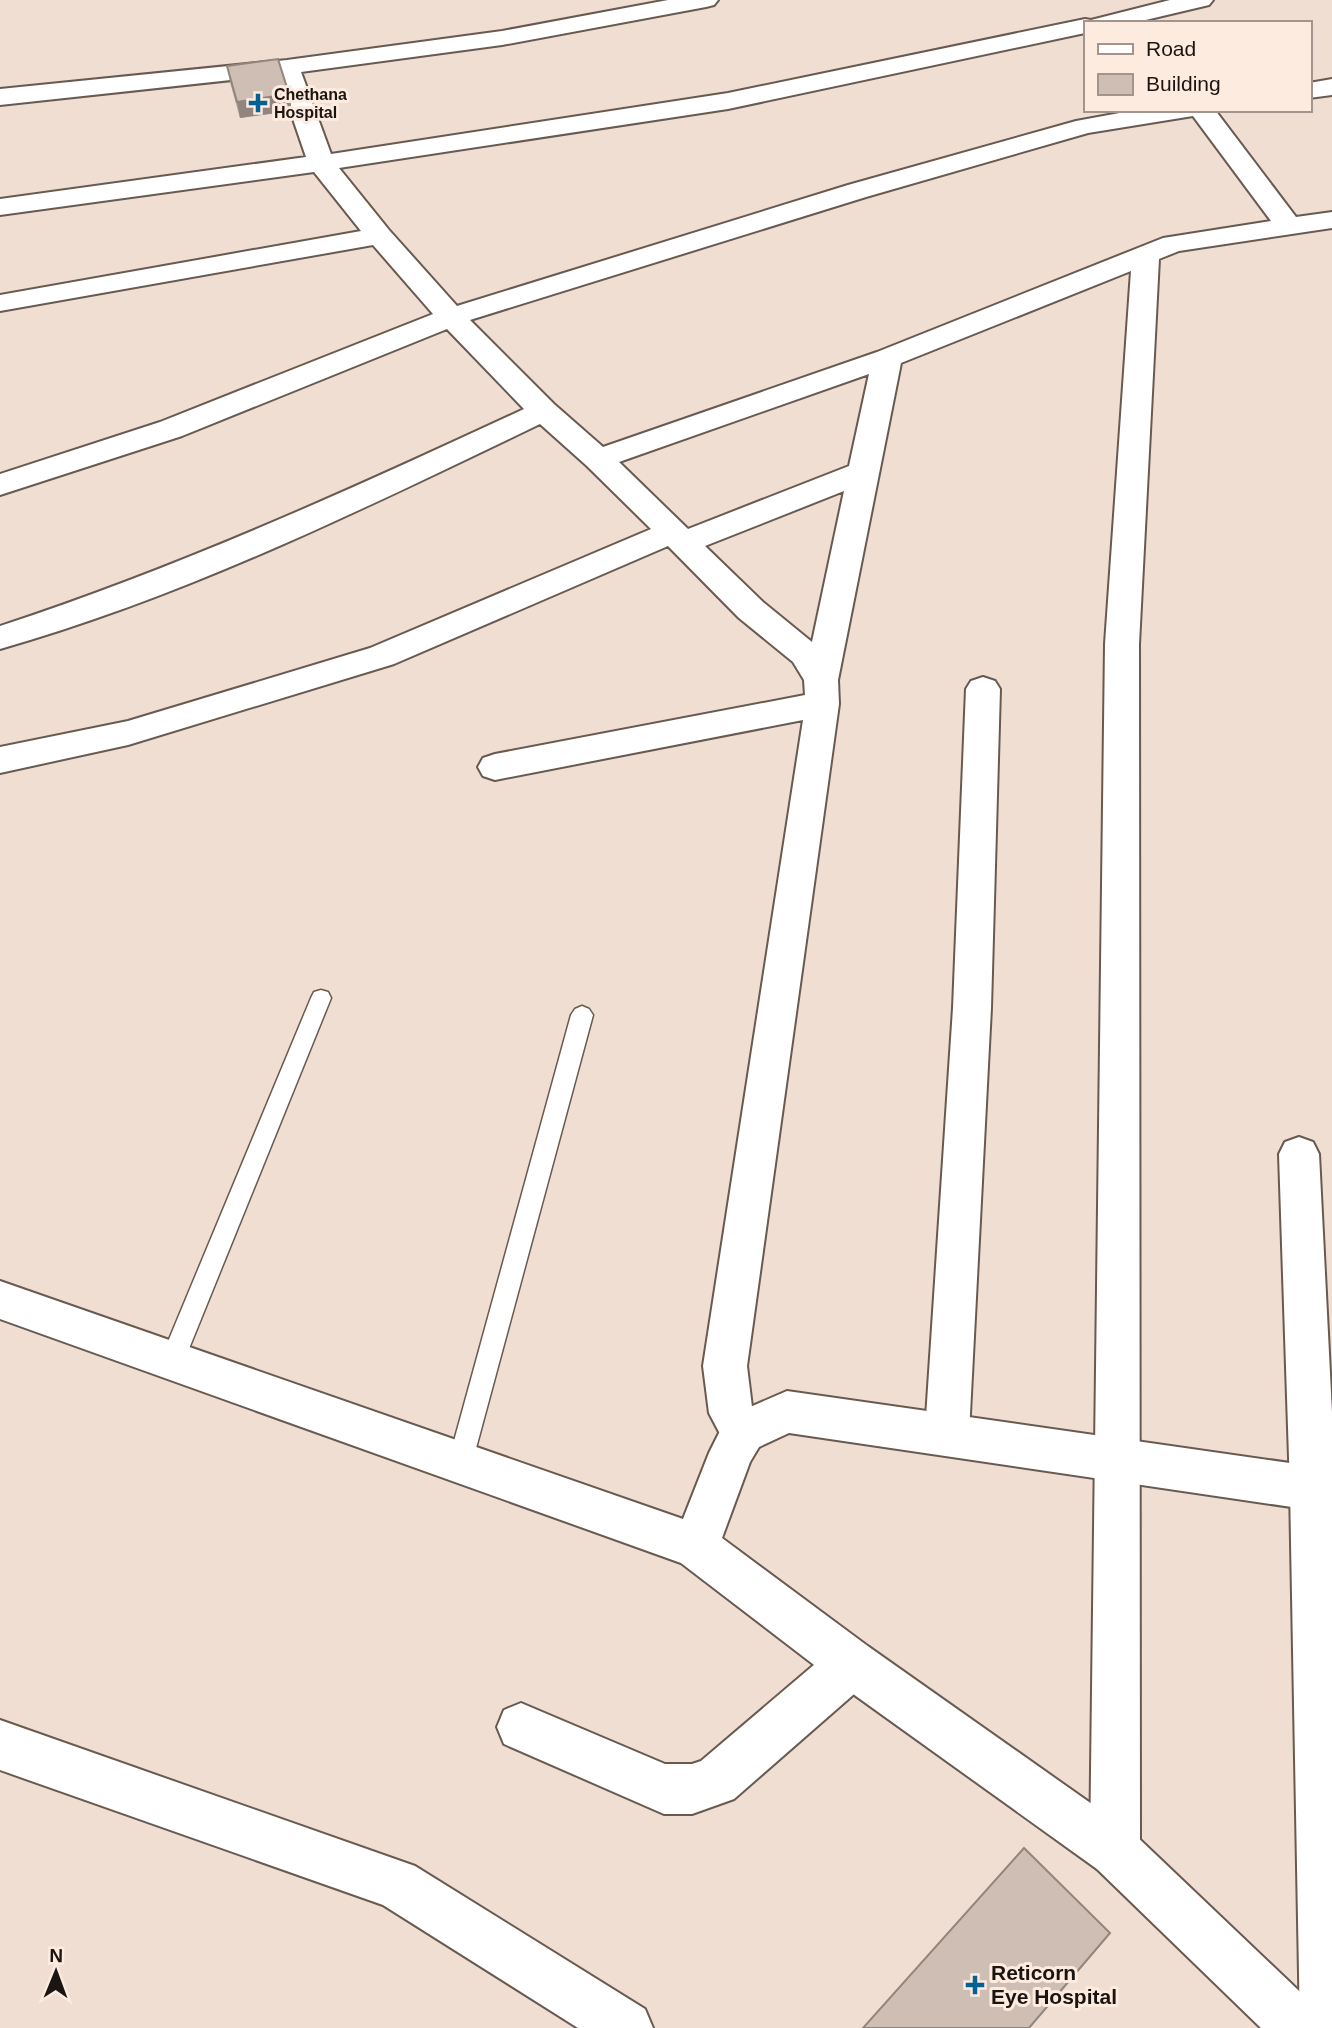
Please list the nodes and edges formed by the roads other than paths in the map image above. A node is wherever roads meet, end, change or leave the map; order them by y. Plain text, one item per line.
1 (706, 0) edge
2 (1201, 0) edge
3 (1110, 21) edge
4 (1084, 26) edge
5 (287, 67) junction
6 (1332, 87) edge
7 (1311, 90) edge
8 (0, 91) edge
9 (1174, 112) edge
10 (1204, 112) edge
11 (321, 163) junction
12 (0, 206) edge
13 (1332, 220) edge
14 (1289, 226) junction
15 (379, 236) junction
16 (1146, 254) junction
17 (0, 303) edge
18 (451, 317) junction
19 (887, 358) junction
20 (543, 411) junction
21 (598, 459) junction
22 (864, 472) junction
23 (0, 485) edge
24 (678, 538) junction
25 (0, 638) edge
26 (983, 689) dead end
27 (822, 692) junction
28 (0, 760) edge
29 (495, 767) dead end
30 (321, 998) dead end
31 (582, 1014) dead end
32 (1299, 1154) dead end
33 (0, 1300) edge
34 (172, 1361) junction
35 (743, 1432) junction
36 (947, 1433) junction
37 (1117, 1459) junction
38 (460, 1463) junction
39 (1322, 1490) edge
40 (696, 1546) junction
41 (852, 1664) junction
42 (521, 1727) dead end
43 (0, 1745) edge
44 (1115, 1851) junction
45 (626, 2028) edge
46 (1299, 2028) edge
47 (1327, 2028) edge

1 - 5 street
2 - 3 street
4 - 11 street
5 - 8 street
5 - 11 street
6 - 7 street
9 - 18 street
10 - 14 street
11 - 12 street
11 - 15 street
13 - 14 street
14 - 16 street
15 - 17 street
15 - 18 street
16 - 19 street
16 - 37 street
18 - 20 street
18 - 23 street
19 - 21 street
19 - 22 street
20 - 21 street
20 - 25 street
21 - 24 street
22 - 24 street
22 - 27 street
24 - 27 street
24 - 28 street
26 - 36 street
27 - 29 street
27 - 35 street
30 - 34 lane
31 - 38 lane
32 - 39 street
33 - 34 street
34 - 38 street
35 - 36 street
35 - 40 street
36 - 37 street
37 - 39 street
37 - 44 street
38 - 40 street
39 - 47 street
40 - 41 street
41 - 42 street
41 - 44 street
43 - 45 street
44 - 46 street

